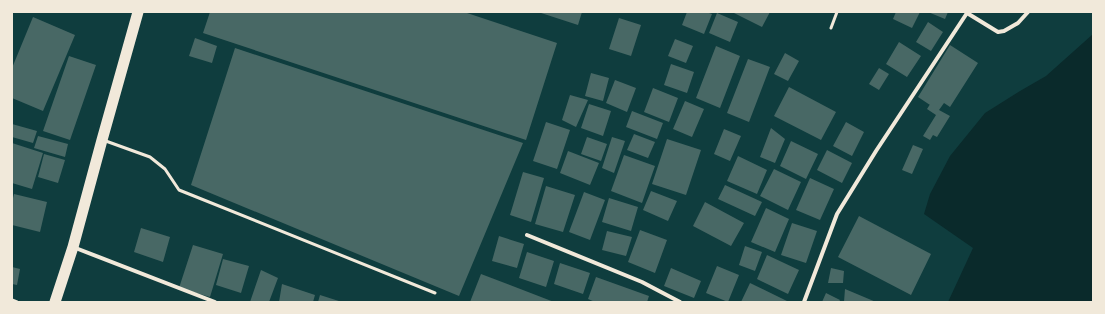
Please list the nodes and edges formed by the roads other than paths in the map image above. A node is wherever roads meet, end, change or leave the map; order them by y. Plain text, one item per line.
1 (138, 12) edge
2 (837, 12) edge
3 (967, 12) edge
4 (1028, 12) edge
5 (831, 28) dead end
6 (102, 140) junction
7 (527, 235) dead end
8 (73, 247) junction
9 (435, 293) dead end
10 (12, 300) edge
11 (17, 302) edge
12 (55, 302) edge
13 (215, 302) edge
14 (680, 302) edge
15 (804, 302) edge

1 - 6 highway
2 - 5 lane
3 - 4 street
3 - 15 street
6 - 8 highway
6 - 9 lane
7 - 14 street
8 - 12 highway
8 - 13 street
10 - 11 lane

